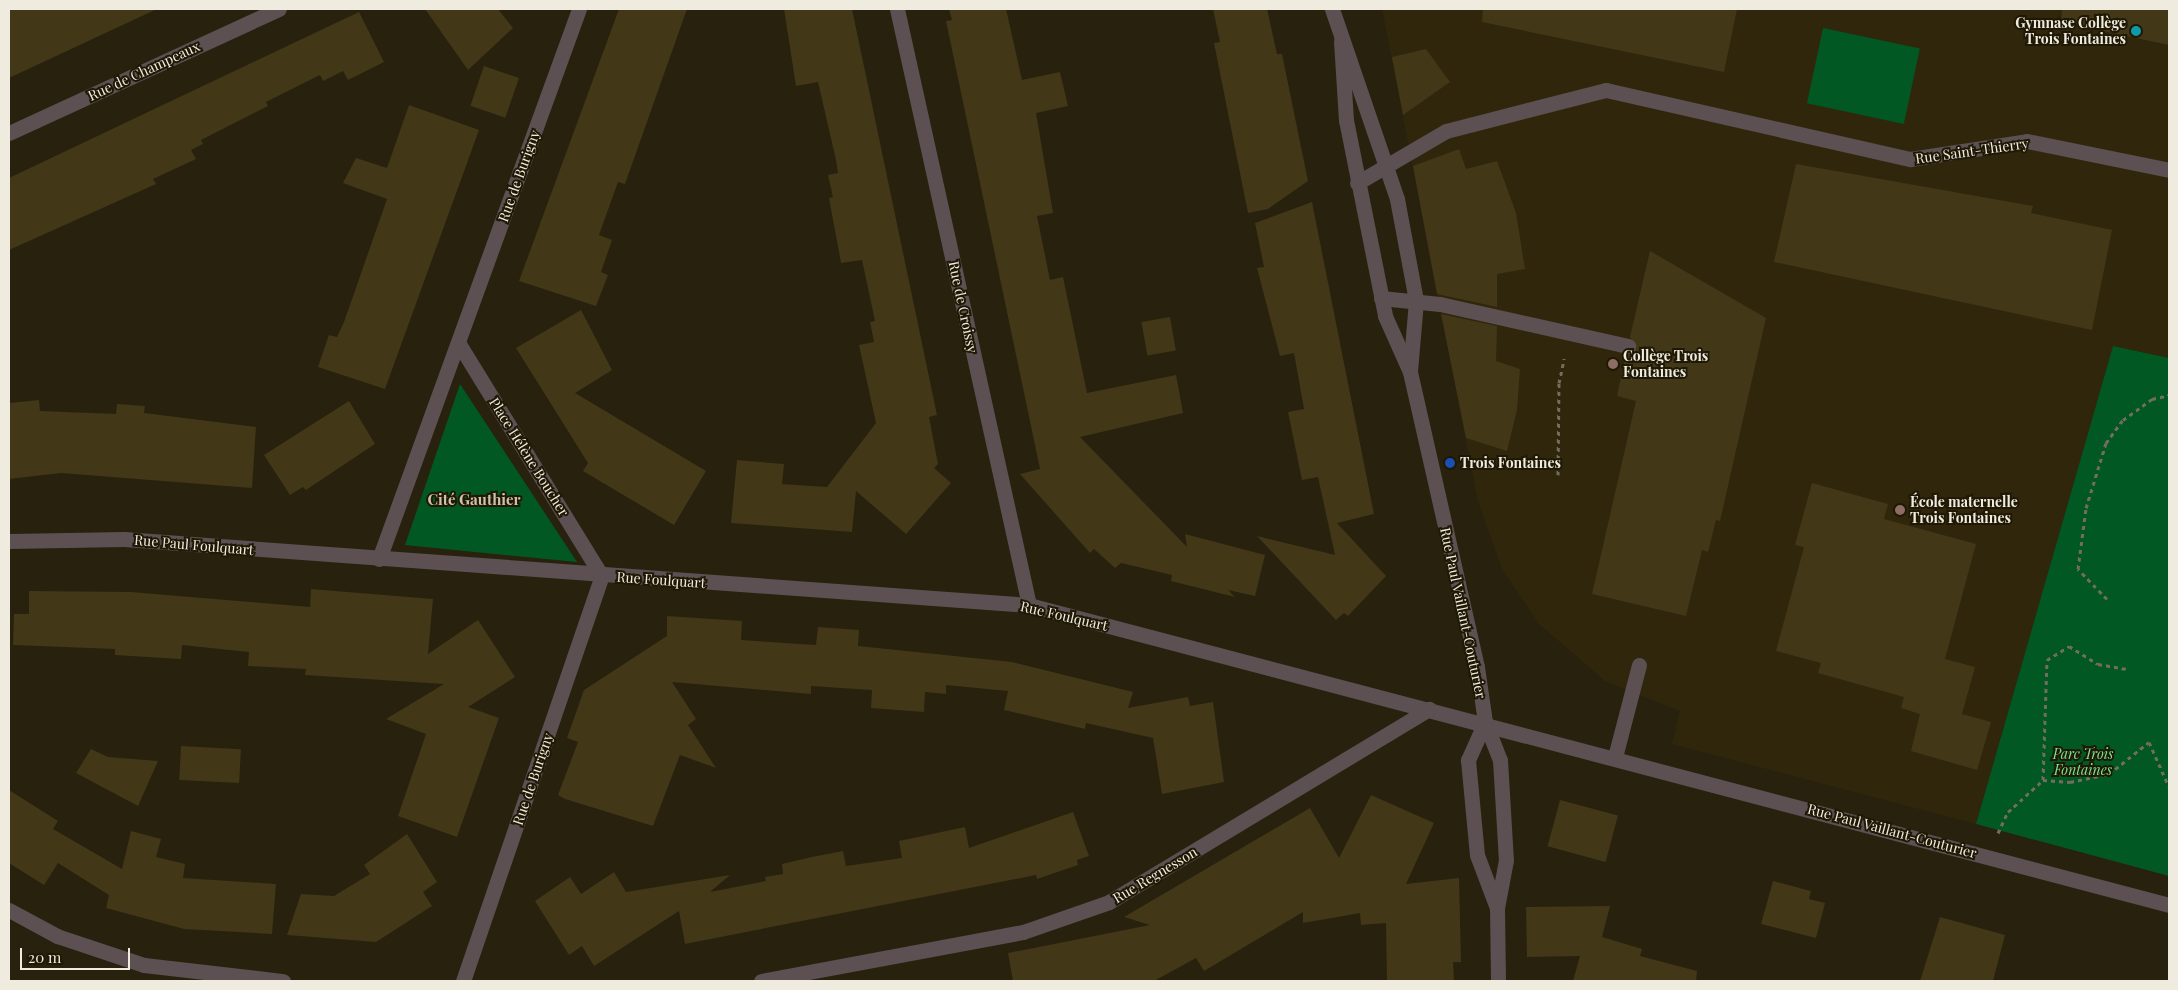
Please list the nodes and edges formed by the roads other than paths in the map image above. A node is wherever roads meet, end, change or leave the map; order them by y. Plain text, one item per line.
1 (279, 9) edge
2 (578, 9) edge
3 (897, 9) edge
4 (1332, 9) edge
5 (1341, 41) junction
6 (9, 133) edge
7 (1388, 166) junction
8 (2169, 170) edge
9 (1357, 183) junction
10 (1381, 298) junction
11 (1416, 301) junction
12 (459, 344) junction
13 (1628, 346) dead end
14 (1410, 372) junction
15 (9, 542) edge
16 (379, 559) junction
17 (602, 576) junction
18 (1029, 605) junction
19 (1639, 665) dead end
20 (1429, 709) junction
21 (1484, 722) junction
22 (1615, 757) junction
23 (2169, 905) edge
24 (1497, 908) junction
25 (9, 910) edge
26 (283, 981) edge
27 (463, 981) edge
28 (761, 981) edge
29 (1498, 981) edge

1 - 6 street, Rue de Champeaux
2 - 12 street, Rue de Burigny
3 - 18 street, Rue de Croissy
4 - 5 street, Rue Paul Vaillant-Couturier
5 - 7 street, Rue Paul Vaillant-Couturier
5 - 9 street, Rue Paul Vaillant-Couturier
7 - 8 street, Rue Saint-Thierry
7 - 9 street
7 - 11 street, Rue Paul Vaillant-Couturier
9 - 10 street, Rue Paul Vaillant-Couturier
10 - 11 street
10 - 14 street, Rue Paul Vaillant-Couturier
11 - 13 street
11 - 14 street, Rue Paul Vaillant-Couturier
12 - 16 street
12 - 17 street, Place Hélène Boucher
14 - 21 street, Rue Paul Vaillant-Couturier
15 - 16 street, Rue Paul Foulquart
16 - 17 street
17 - 18 street, Rue Foulquart
17 - 27 street, Rue de Burigny
18 - 20 street, Rue Foulquart
19 - 22 street
20 - 21 street, Rue Foulquart
20 - 28 street, Rue Regnesson
21 - 22 street, Rue Paul Vaillant-Couturier
21 - 24 street
21 - 24 street
22 - 23 street, Rue Paul Vaillant-Couturier
24 - 29 street
25 - 26 street

